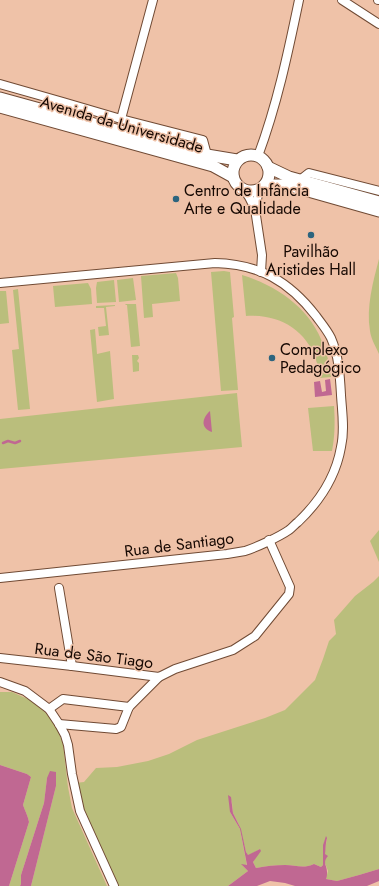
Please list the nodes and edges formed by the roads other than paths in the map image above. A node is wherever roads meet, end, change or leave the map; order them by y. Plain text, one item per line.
1 (153, 0) edge
2 (299, 0) edge
3 (342, 0) edge
4 (379, 24) edge
5 (0, 84) edge
6 (0, 98) edge
7 (0, 107) edge
8 (121, 119) junction
9 (207, 155) junction
10 (258, 156) junction
11 (237, 160) junction
12 (268, 167) junction
13 (233, 177) junction
14 (300, 180) junction
15 (263, 186) junction
16 (244, 190) junction
17 (379, 191) edge
18 (379, 202) edge
19 (255, 209) junction
20 (379, 211) edge
21 (261, 272) junction
22 (0, 283) edge
23 (269, 540) junction
24 (0, 578) edge
25 (59, 588) dead end
26 (0, 658) edge
27 (72, 666) junction
28 (159, 677) junction
29 (0, 682) edge
30 (129, 707) junction
31 (49, 709) junction
32 (59, 724) junction
33 (114, 886) edge

1 - 8 street
2 - 10 street
3 - 4 street
5 - 8 street, Avenida da Universidade
6 - 9 main road, Avenida da Universidade
7 - 13 main road, Avenida da Universidade
8 - 9 street, Avenida da Universidade
9 - 11 main road, Avenida da Universidade
10 - 11 main road
10 - 12 main road
11 - 13 main road
12 - 14 main road
12 - 15 main road
13 - 16 main road
14 - 17 street
14 - 18 main road
15 - 16 main road
15 - 19 street
15 - 20 main road
16 - 19 street
19 - 21 street
21 - 22 street, Rua de Santiago
21 - 23 street, Rua de Santiago
23 - 24 street, Rua de Santiago
23 - 28 street, Rua de São Tiago
25 - 27 street
26 - 27 street, Rua de São Tiago
27 - 28 street, Rua de São Tiago
28 - 30 street
29 - 31 street
30 - 31 street
30 - 32 street
31 - 32 street
32 - 33 street

